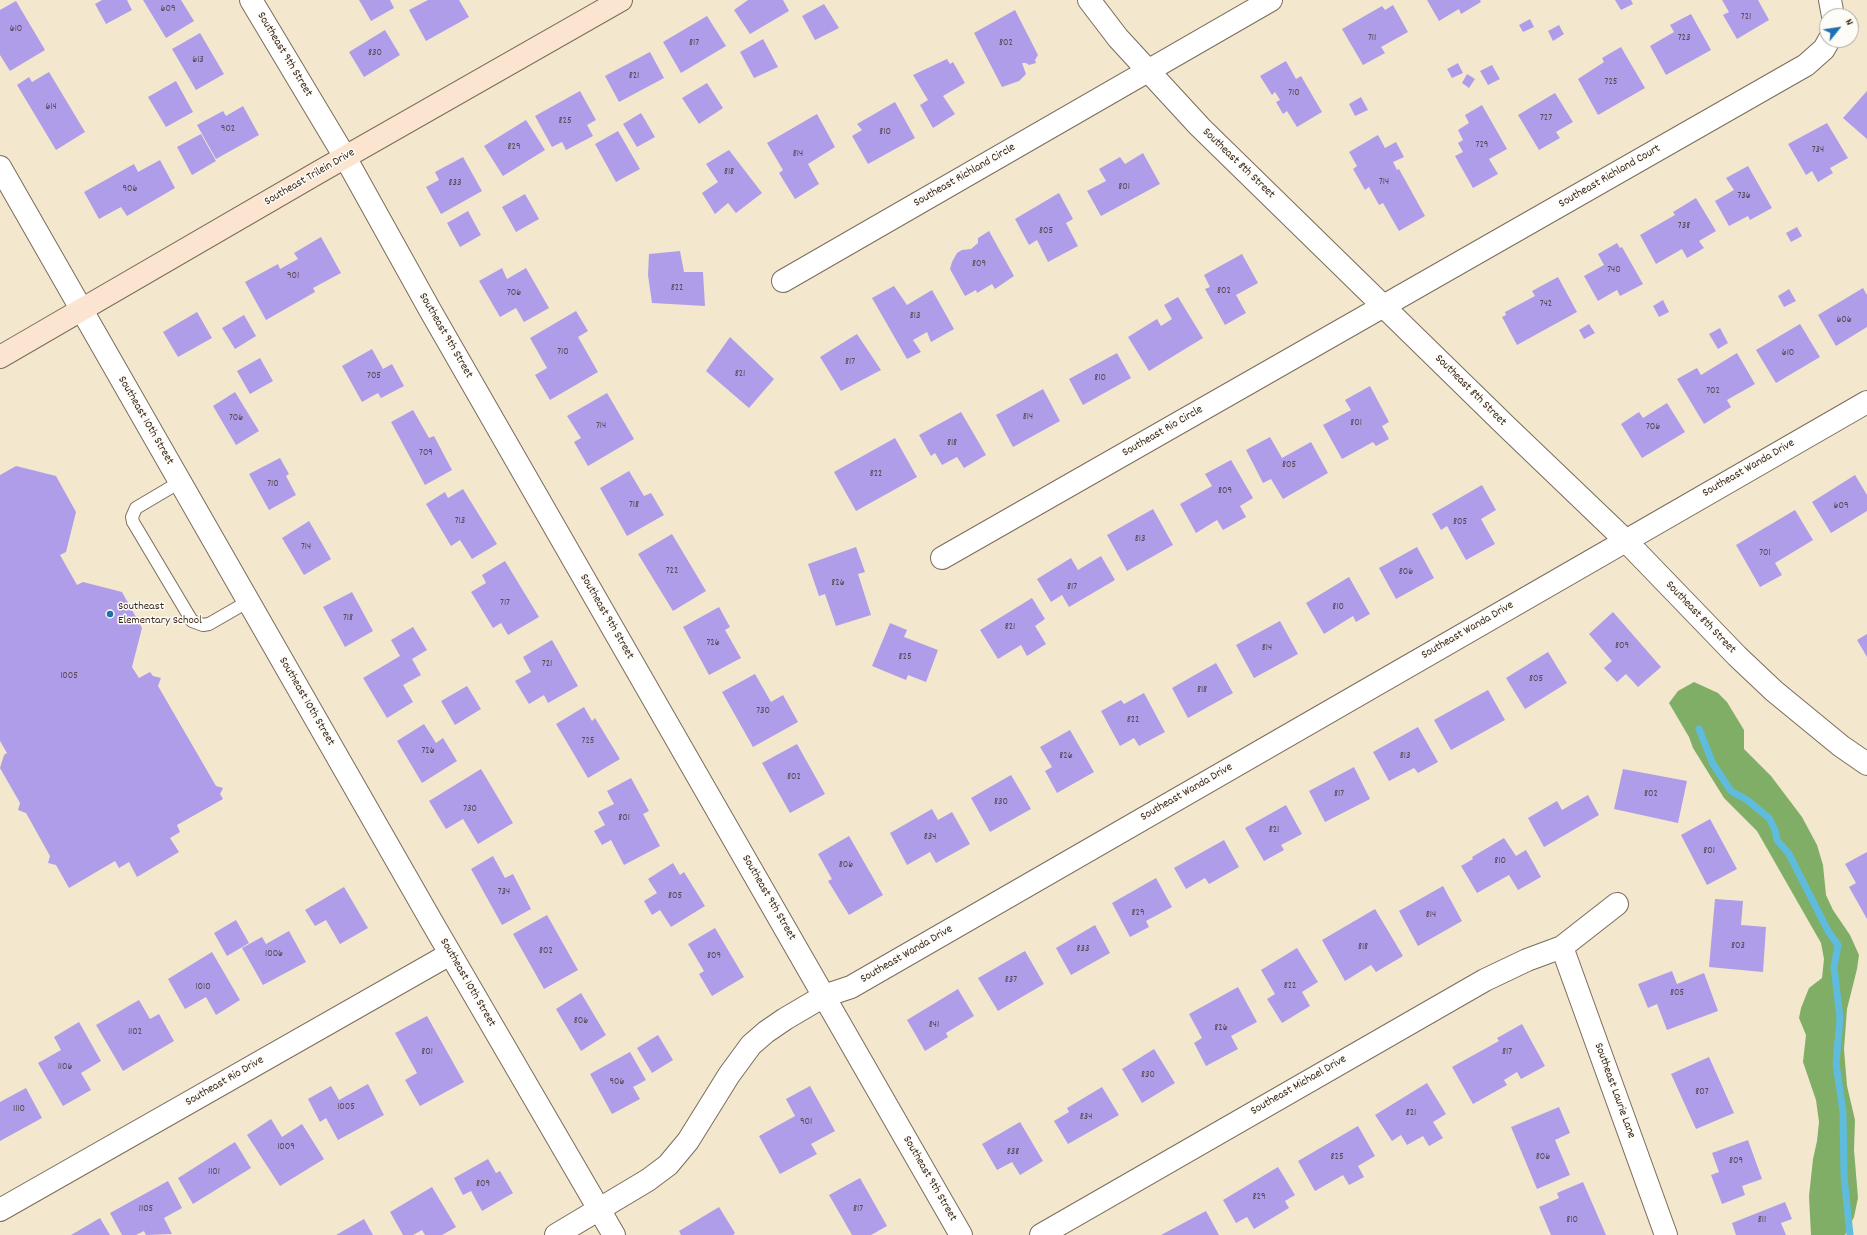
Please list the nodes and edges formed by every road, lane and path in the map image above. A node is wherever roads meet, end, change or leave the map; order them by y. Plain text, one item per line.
1 (251, 0) edge
2 (621, 0) edge
3 (1089, 0) edge
4 (1271, 0) edge
5 (1825, 48) edge
6 (1148, 71) junction
7 (345, 157) junction
8 (0, 167) edge
9 (782, 281) dead end
10 (1385, 306) junction
11 (82, 310) junction
12 (0, 357) edge
13 (1867, 402) edge
14 (180, 482) junction
15 (1625, 540) junction
16 (942, 558) dead end
17 (249, 601) junction
18 (1867, 764) edge
19 (1617, 904) dead end
20 (1562, 947) junction
21 (450, 954) junction
22 (824, 996) junction
23 (0, 1210) edge
24 (600, 1210) junction
25 (556, 1235) edge
26 (614, 1235) edge
27 (961, 1235) edge
28 (1041, 1235) edge
29 (1666, 1235) edge

1 - 7 street, Southeast 9th Street
2 - 7 street, Southeast Trilein Drive
3 - 6 street, Southeast 8th Street
4 - 6 street
5 - 10 street, Southeast Richland Court
6 - 9 street, Southeast Richland Circle
6 - 10 street, Southeast 8th Street
7 - 11 street, Southeast Trilein Drive
7 - 22 street, Southeast 9th Street
8 - 11 street, Southeast 10th Street
10 - 15 street, Southeast 8th Street
10 - 16 street, Southeast Rio Circle
11 - 12 street, Southeast Trilein Drive
11 - 14 street, Southeast 10th Street
13 - 15 street, Southeast Wanda Drive
14 - 17 street, Southeast 10th Street
14 - 17 lane
15 - 18 street, Southeast 8th Street
15 - 22 street, Southeast Wanda Drive
17 - 21 street, Southeast 10th Street
19 - 20 street, Southeast Michael Drive
20 - 28 street, Southeast Michael Drive
20 - 29 street, Southeast Laurie Lane
21 - 23 street, Southeast Rio Drive
21 - 24 street, Southeast 10th Street
22 - 24 street, Southeast Wanda Drive
22 - 27 street, Southeast 9th Street
24 - 25 street, Southeast Wanda Drive
24 - 26 street, Southeast 10th Street

